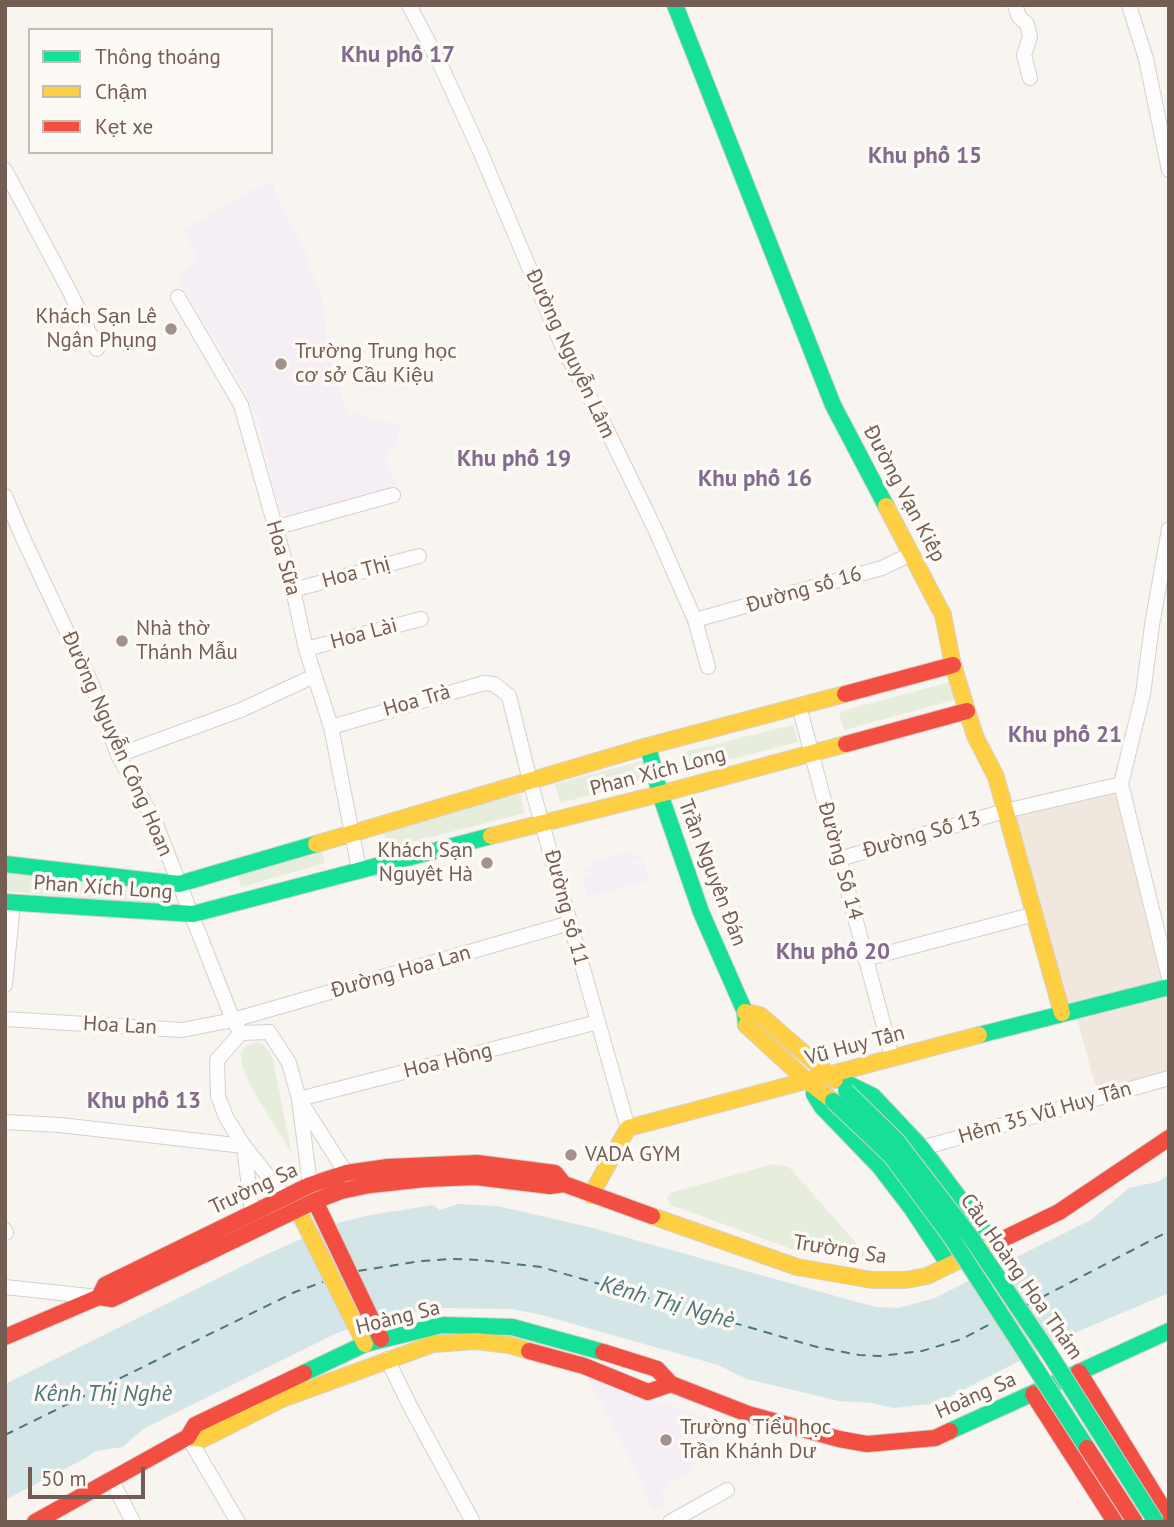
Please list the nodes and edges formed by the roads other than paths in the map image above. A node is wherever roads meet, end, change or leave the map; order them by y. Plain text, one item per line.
1 (409, 5) edge
2 (675, 5) edge
3 (1015, 5) edge
4 (1129, 5) edge
5 (1030, 78) dead end
6 (5, 170) edge
7 (1169, 170) edge
8 (178, 297) dead end
9 (97, 349) dead end
10 (393, 495) dead end
11 (5, 496) edge
12 (274, 528) junction
13 (1169, 529) edge
14 (911, 554) junction
15 (419, 556) dead end
16 (293, 590) junction
17 (421, 619) dead end
18 (695, 620) junction
19 (306, 649) junction
20 (953, 665) junction
21 (708, 667) dead end
22 (314, 676) junction
23 (502, 690) joint
24 (799, 706) junction
25 (967, 711) junction
26 (331, 727) junction
27 (648, 746) junction
28 (811, 751) junction
29 (118, 755) junction
30 (530, 781) junction
31 (1121, 784) junction
32 (660, 794) junction
33 (1005, 811) junction
34 (544, 824) junction
35 (352, 833) junction
36 (838, 859) junction
37 (5, 864) edge
38 (359, 869) junction
39 (179, 884) junction
40 (9, 903) edge
41 (194, 914) junction
42 (1035, 914) junction
43 (570, 923) junction
44 (865, 959) junction
45 (1169, 978) edge
46 (5, 985) edge
47 (1169, 987) edge
48 (746, 1012) junction
49 (1062, 1013) junction
50 (5, 1019) edge
51 (598, 1022) junction
52 (237, 1026) junction
53 (892, 1057) junction
54 (829, 1074) junction
55 (1169, 1078) edge
56 (807, 1081) junction
57 (839, 1096) junction
58 (299, 1099) junction
59 (5, 1122) edge
60 (628, 1128) junction
61 (1169, 1138) edge
62 (244, 1146) junction
63 (922, 1148) junction
64 (346, 1173) junction
65 (310, 1185) junction
66 (564, 1185) junction
67 (591, 1195) junction
68 (284, 1196) junction
69 (315, 1201) junction
70 (298, 1210) junction
71 (252, 1213) junction
72 (993, 1244) junction
73 (949, 1265) junction
74 (5, 1287) edge
75 (99, 1297) junction
76 (1169, 1331) edge
77 (5, 1337) edge
78 (382, 1339) junction
79 (365, 1344) junction
80 (387, 1359) junction
81 (1079, 1371) junction
82 (671, 1384) junction
83 (1032, 1394) junction
84 (188, 1437) junction
85 (111, 1479) junction
86 (727, 1490) dead end
87 (1169, 1518) edge
88 (35, 1522) edge
89 (133, 1522) edge
90 (238, 1522) edge
91 (472, 1522) edge
92 (670, 1522) edge
93 (1115, 1522) edge
94 (1135, 1522) edge
95 (1156, 1522) edge

1 - 18 street, Đường Nguyễn Lâm
2 - 14 street, Đường Vạn Kiếp
3 - 5 street
4 - 7 street
6 - 9 street
8 - 12 street, Hoa Sữa
10 - 12 street
11 - 29 street, Đường Nguyễn Công Hoan
12 - 16 street, Hoa Sữa
13 - 31 street
14 - 18 street, Đường số 16
14 - 20 street, Đường Vạn Kiếp
15 - 16 street, Hoa Thị
16 - 19 street, Hoa Sữa
17 - 19 street, Hoa Lài
18 - 21 street, Đường Nguyễn Lâm
19 - 22 street, Hoa Sữa
20 - 24 street, Phan Xích Long
20 - 25 street, Đường Vạn Kiếp
22 - 26 street, Hoa Sữa
22 - 29 street
23 - 26 street, Hoa Trà
23 - 30 street, Đường số 11
24 - 27 street, Phan Xích Long
24 - 28 street, Đường Số 14
25 - 28 street, Phan Xích Long
25 - 33 street, Đường Vạn Kiếp
26 - 35 street, Hoa Sữa
27 - 30 street, Phan Xích Long
27 - 32 street, Trần Nguyên Đán
28 - 32 street, Phan Xích Long
28 - 36 street, Đường Số 14
29 - 39 street, Đường Nguyễn Công Hoan
30 - 34 street, Đường số 11
30 - 35 street, Phan Xích Long
31 - 33 street
31 - 45 street
32 - 34 street, Phan Xích Long
32 - 48 street, Trần Nguyên Đán
33 - 36 street, Đường Số 13
33 - 42 street, Đường Vạn Kiếp
34 - 38 street, Phan Xích Long
34 - 43 street, Đường số 11
35 - 38 street
35 - 39 street, Phan Xích Long
36 - 44 street, Đường Số 14
37 - 39 street, Phan Xích Long
38 - 41 street, Phan Xích Long
39 - 41 street, Đường Nguyễn Công Hoan
40 - 41 street, Phan Xích Long
40 - 46 street
41 - 52 street, Đường Nguyễn Công Hoan
42 - 44 street
42 - 49 street, Đường Vạn Kiếp
43 - 51 street, Đường số 11
43 - 52 street, Đường Hoa Lan
44 - 53 street, Đường Số 14
47 - 49 street, Vũ Huy Tấn
48 - 54 street
48 - 56 street, Trần Nguyên Đán
49 - 53 street, Vũ Huy Tấn
50 - 52 street, Hoa Lan
51 - 58 street, Hoa Hồng
51 - 60 street, Đường số 11
52 - 58 street
52 - 62 street
53 - 54 street, Vũ Huy Tấn
54 - 56 street, Vũ Huy Tấn
54 - 57 street, Cầu Hoàng Hoa Thám
54 - 63 street
55 - 63 street, Hẻm 35 Vũ Huy Tấn
56 - 57 street, Cầu Hoàng Hoa Thám
56 - 60 street, Vũ Huy Tấn
56 - 73 street
57 - 94 street, Cầu Hoàng Hoa Thám, bridge
57 - 95 street, Cầu Hoàng Hoa Thám, bridge
58 - 64 street
58 - 65 street
59 - 62 street
60 - 67 street
61 - 72 street, Trường Sa
62 - 68 street
62 - 71 street
63 - 72 street
64 - 65 street, Trường Sa
64 - 66 street, Trường Sa
65 - 68 street, Trường Sa
66 - 67 street, Trường Sa
66 - 69 street, Trường Sa
67 - 73 street, Trường Sa
68 - 71 street, Trường Sa
69 - 70 street, Trường Sa
69 - 78 street
70 - 75 street, Trường Sa
70 - 79 street
71 - 75 street, Trường Sa
72 - 73 street, Trường Sa
74 - 75 street
75 - 77 street, Trường Sa
76 - 81 street, Hoàng Sa
78 - 79 street, Hoàng Sa
78 - 82 street, Hoàng Sa
79 - 84 street, Hoàng Sa
80 - 82 street, Hoàng Sa
80 - 84 street, Hoàng Sa
80 - 91 street
81 - 83 street, Hoàng Sa
81 - 87 street
82 - 83 street, Hoàng Sa
83 - 93 street
84 - 85 street, Hoàng Sa
84 - 90 street
85 - 88 street, Hoàng Sa
85 - 89 street
86 - 92 street

